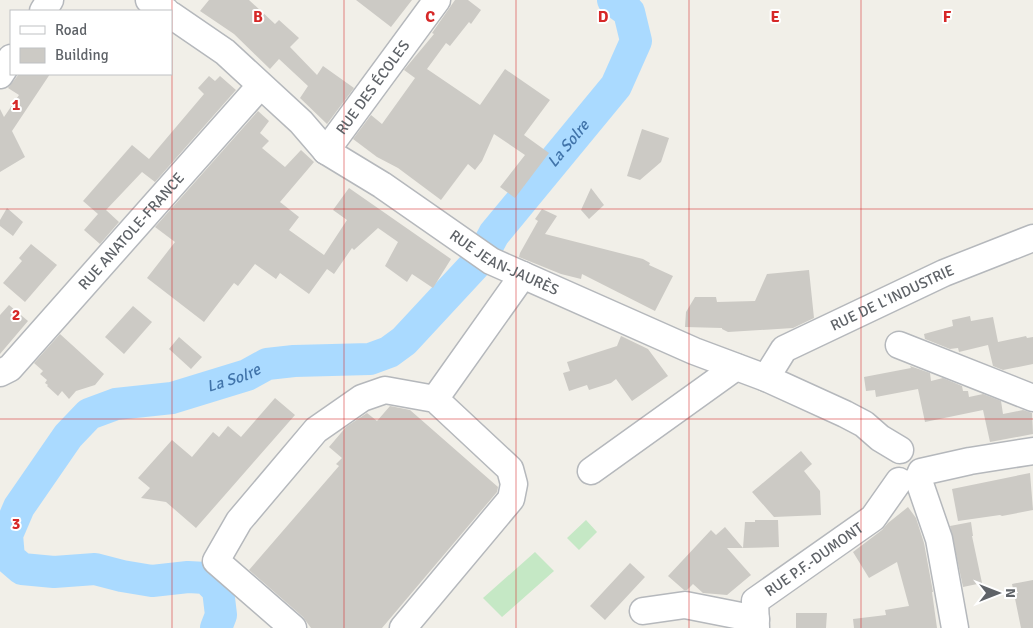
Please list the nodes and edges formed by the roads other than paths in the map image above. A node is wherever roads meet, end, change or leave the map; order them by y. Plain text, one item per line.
1 (149, 0) edge
2 (437, 0) edge
3 (164, 10) edge
4 (172, 16) edge
5 (10, 60) edge
6 (0, 75) edge
7 (260, 86) junction
8 (326, 151) junction
9 (1033, 238) edge
10 (522, 275) junction
11 (899, 345) dead end
12 (736, 367) junction
13 (0, 373) edge
14 (766, 378) junction
15 (1033, 398) edge
16 (435, 399) junction
17 (1033, 451) edge
18 (905, 469) junction
19 (591, 471) dead end
20 (643, 611) dead end
21 (756, 616) edge
22 (293, 628) edge
23 (403, 628) edge
24 (955, 628) edge

1 - 3 street
2 - 8 street, RUE DES ÉCOLES
4 - 7 street, RUE JEAN-JAURÈS
5 - 6 street
7 - 8 street, RUE JEAN-JAURÈS
7 - 13 street, RUE ANATOLE-FRANCE
8 - 10 street, RUE JEAN-JAURÈS
9 - 14 street, RUE DE L'INDUSTRIE
10 - 12 street, RUE JEAN-JAURÈS
10 - 16 street
11 - 15 street
12 - 14 street, RUE JEAN-JAURÈS
12 - 19 street
14 - 18 street, RUE JEAN-JAURÈS
16 - 22 street
16 - 23 street
17 - 18 street
18 - 21 street, RUE P.F.-DUMONT
18 - 24 street
20 - 21 street

